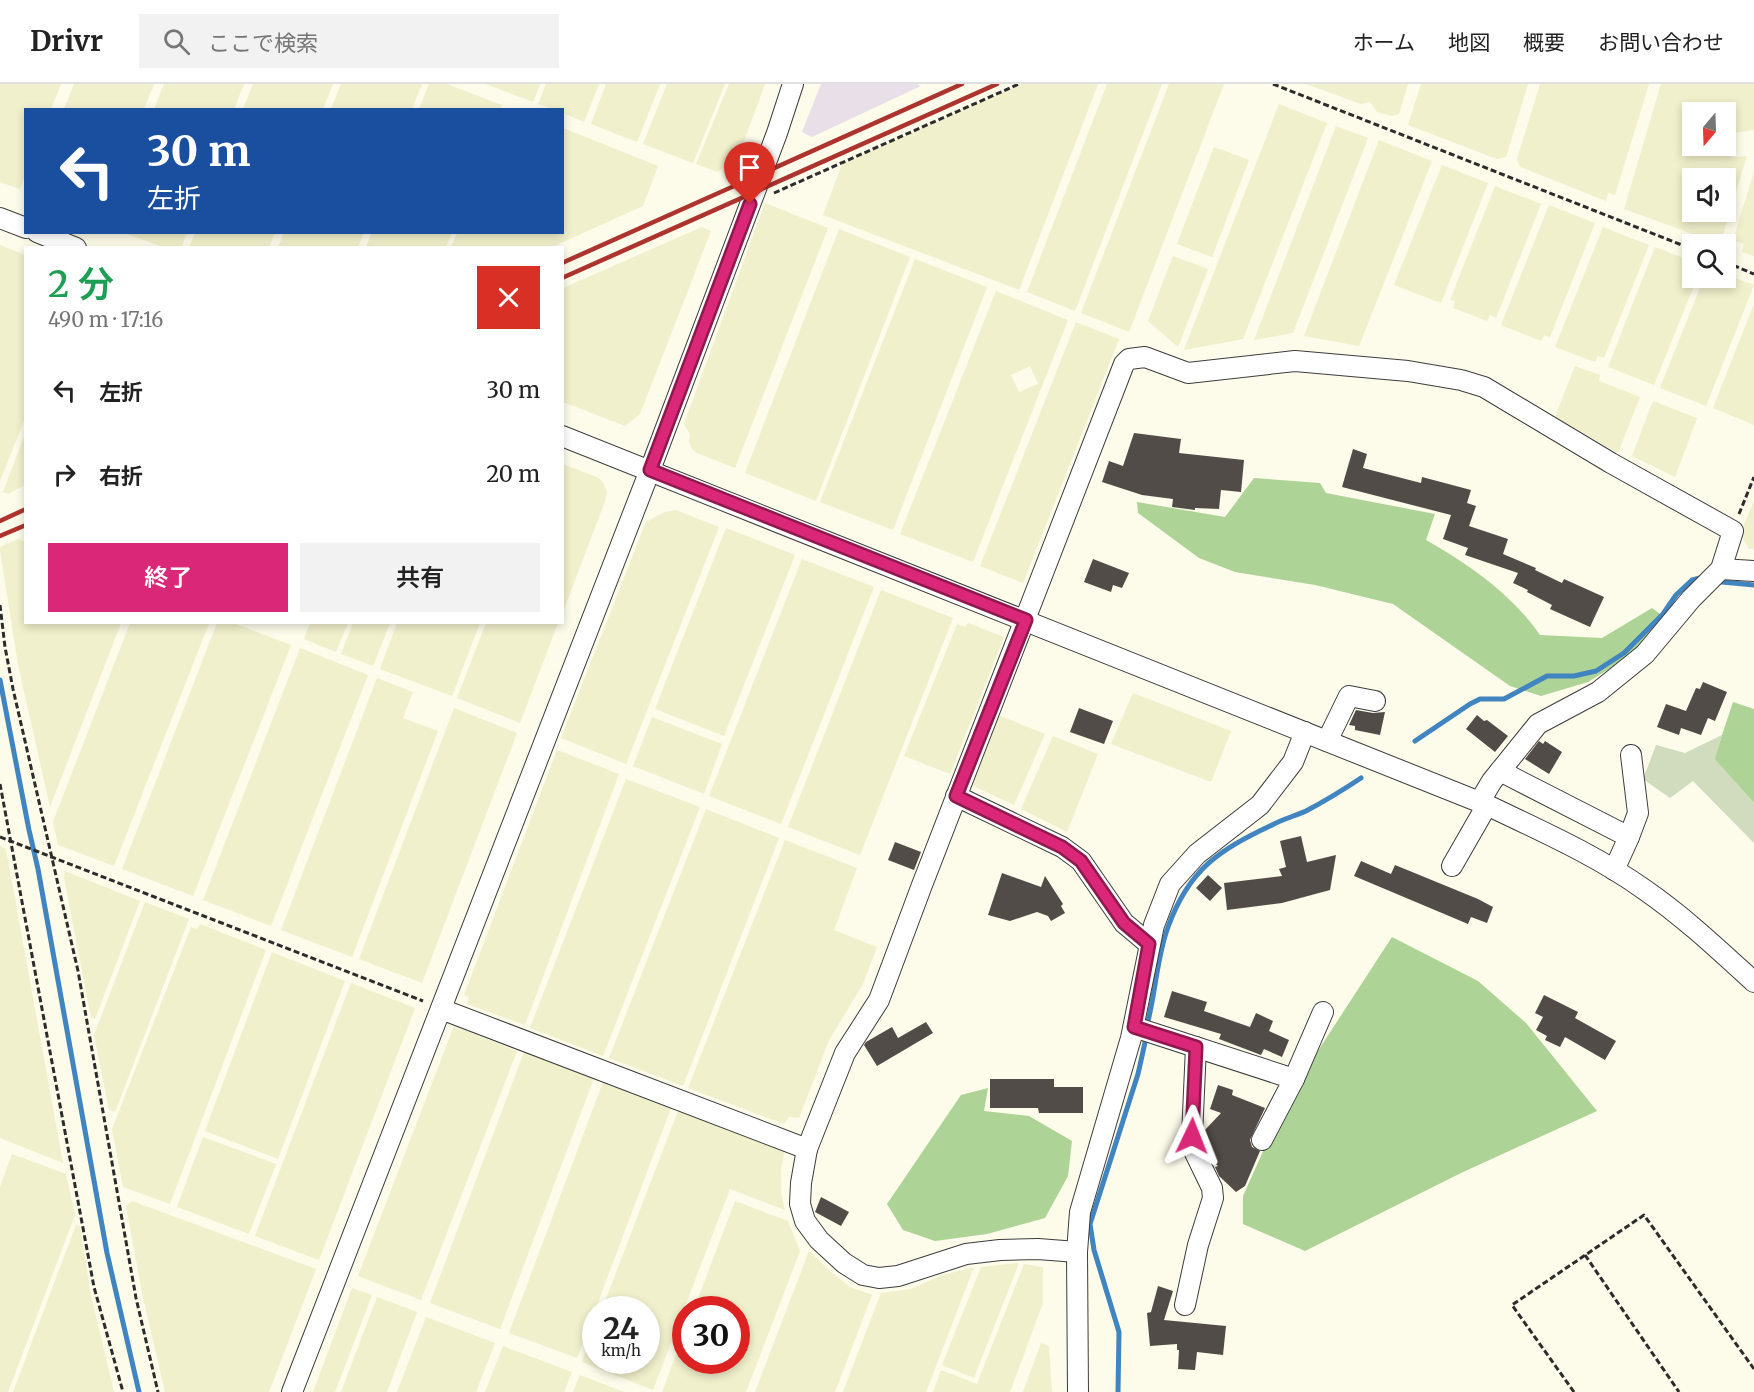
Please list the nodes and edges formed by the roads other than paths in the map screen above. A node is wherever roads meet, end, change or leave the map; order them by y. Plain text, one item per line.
1 (793, 84) edge
2 (0, 218) edge
3 (24, 227) edge
4 (42, 234) edge
5 (71, 246) edge
6 (564, 437) edge
7 (650, 470) junction
8 (1720, 569) junction
9 (1754, 572) edge
10 (1026, 620) junction
11 (1375, 701) dead end
12 (1305, 732) junction
13 (1327, 741) junction
14 (1631, 755) dead end
15 (1500, 771) junction
16 (956, 796) junction
17 (1484, 803) junction
18 (1629, 837) junction
19 (1452, 866) dead end
20 (1614, 870) junction
21 (1149, 944) junction
22 (1754, 982) edge
23 (441, 1009) junction
24 (1323, 1012) dead end
25 (1134, 1027) junction
26 (1196, 1047) junction
27 (1294, 1078) junction
28 (1262, 1140) dead end
29 (807, 1149) junction
30 (1077, 1252) junction
31 (1185, 1305) dead end
32 (292, 1392) edge
33 (1078, 1392) edge

1 - 7 street
2 - 3 street
4 - 5 street
6 - 7 street
7 - 10 street
7 - 23 street
8 - 9 street
8 - 10 street
8 - 15 street
10 - 12 street
10 - 16 street
11 - 13 street
12 - 13 street
12 - 21 street
13 - 17 street
14 - 18 street
15 - 17 street
15 - 18 street
16 - 21 street
16 - 29 street
17 - 19 street
17 - 20 street
18 - 20 street
20 - 22 street
21 - 25 street
23 - 29 street
23 - 32 street
24 - 27 street
25 - 26 street
25 - 30 street
26 - 27 street
26 - 31 street
27 - 28 street
29 - 30 street
30 - 33 street

